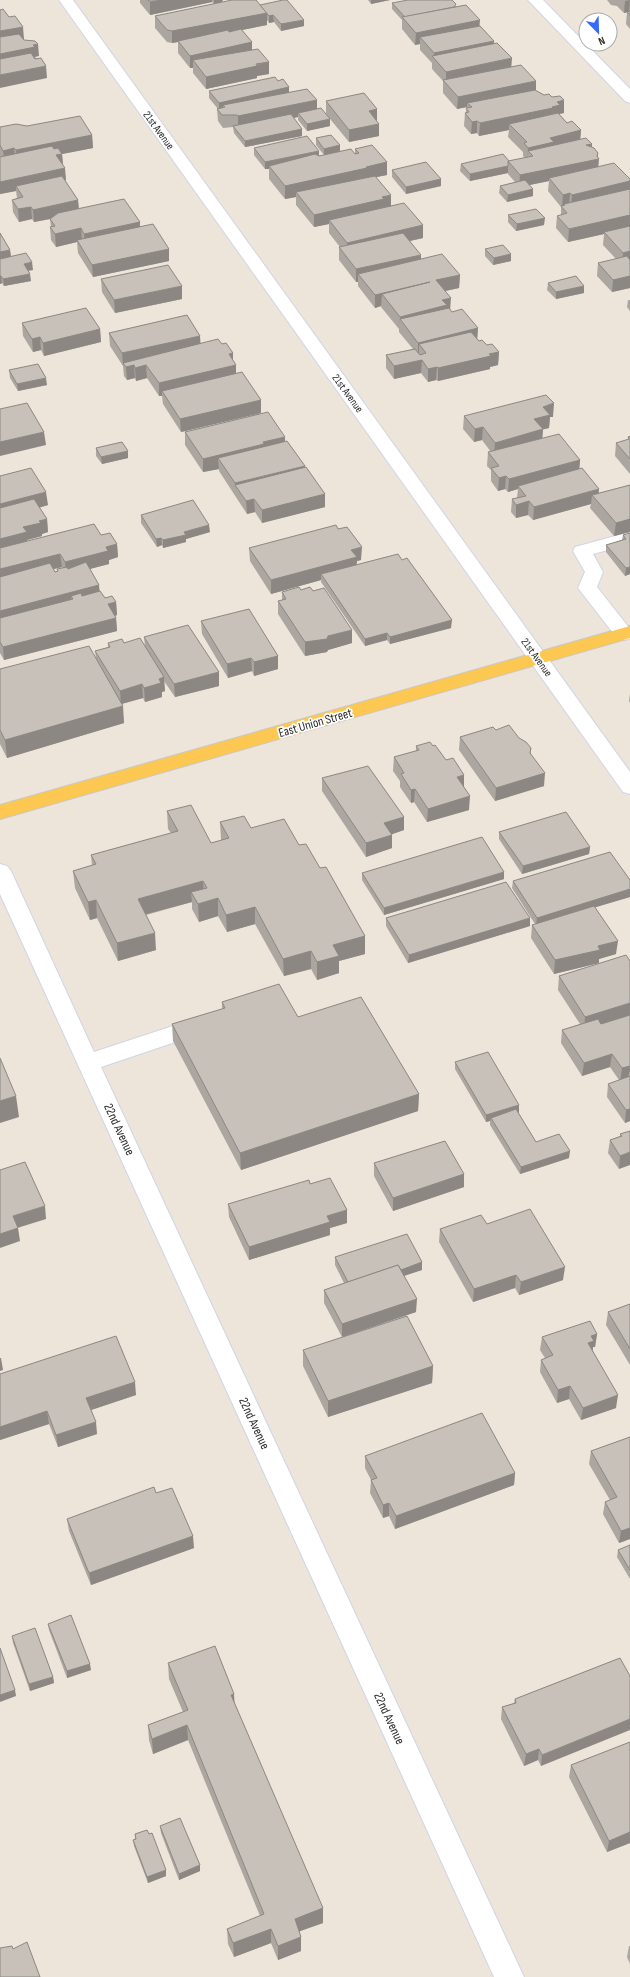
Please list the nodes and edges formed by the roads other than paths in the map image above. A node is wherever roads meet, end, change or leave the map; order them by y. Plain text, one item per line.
1 (66, 0) edge
2 (535, 0) edge
3 (630, 98) edge
4 (630, 538) edge
5 (627, 633) edge
6 (538, 658) junction
7 (630, 787) edge
8 (0, 812) edge
9 (0, 870) edge
10 (220, 1018) edge
11 (89, 1062) junction
12 (509, 1977) edge

1 - 6 street, 21st Avenue
2 - 3 street
4 - 5 street
5 - 6 main road, East Union Street
6 - 7 street, 21st Avenue
6 - 8 main road, East Union Street
9 - 11 street, 22nd Avenue
10 - 11 street
11 - 12 street, 22nd Avenue

